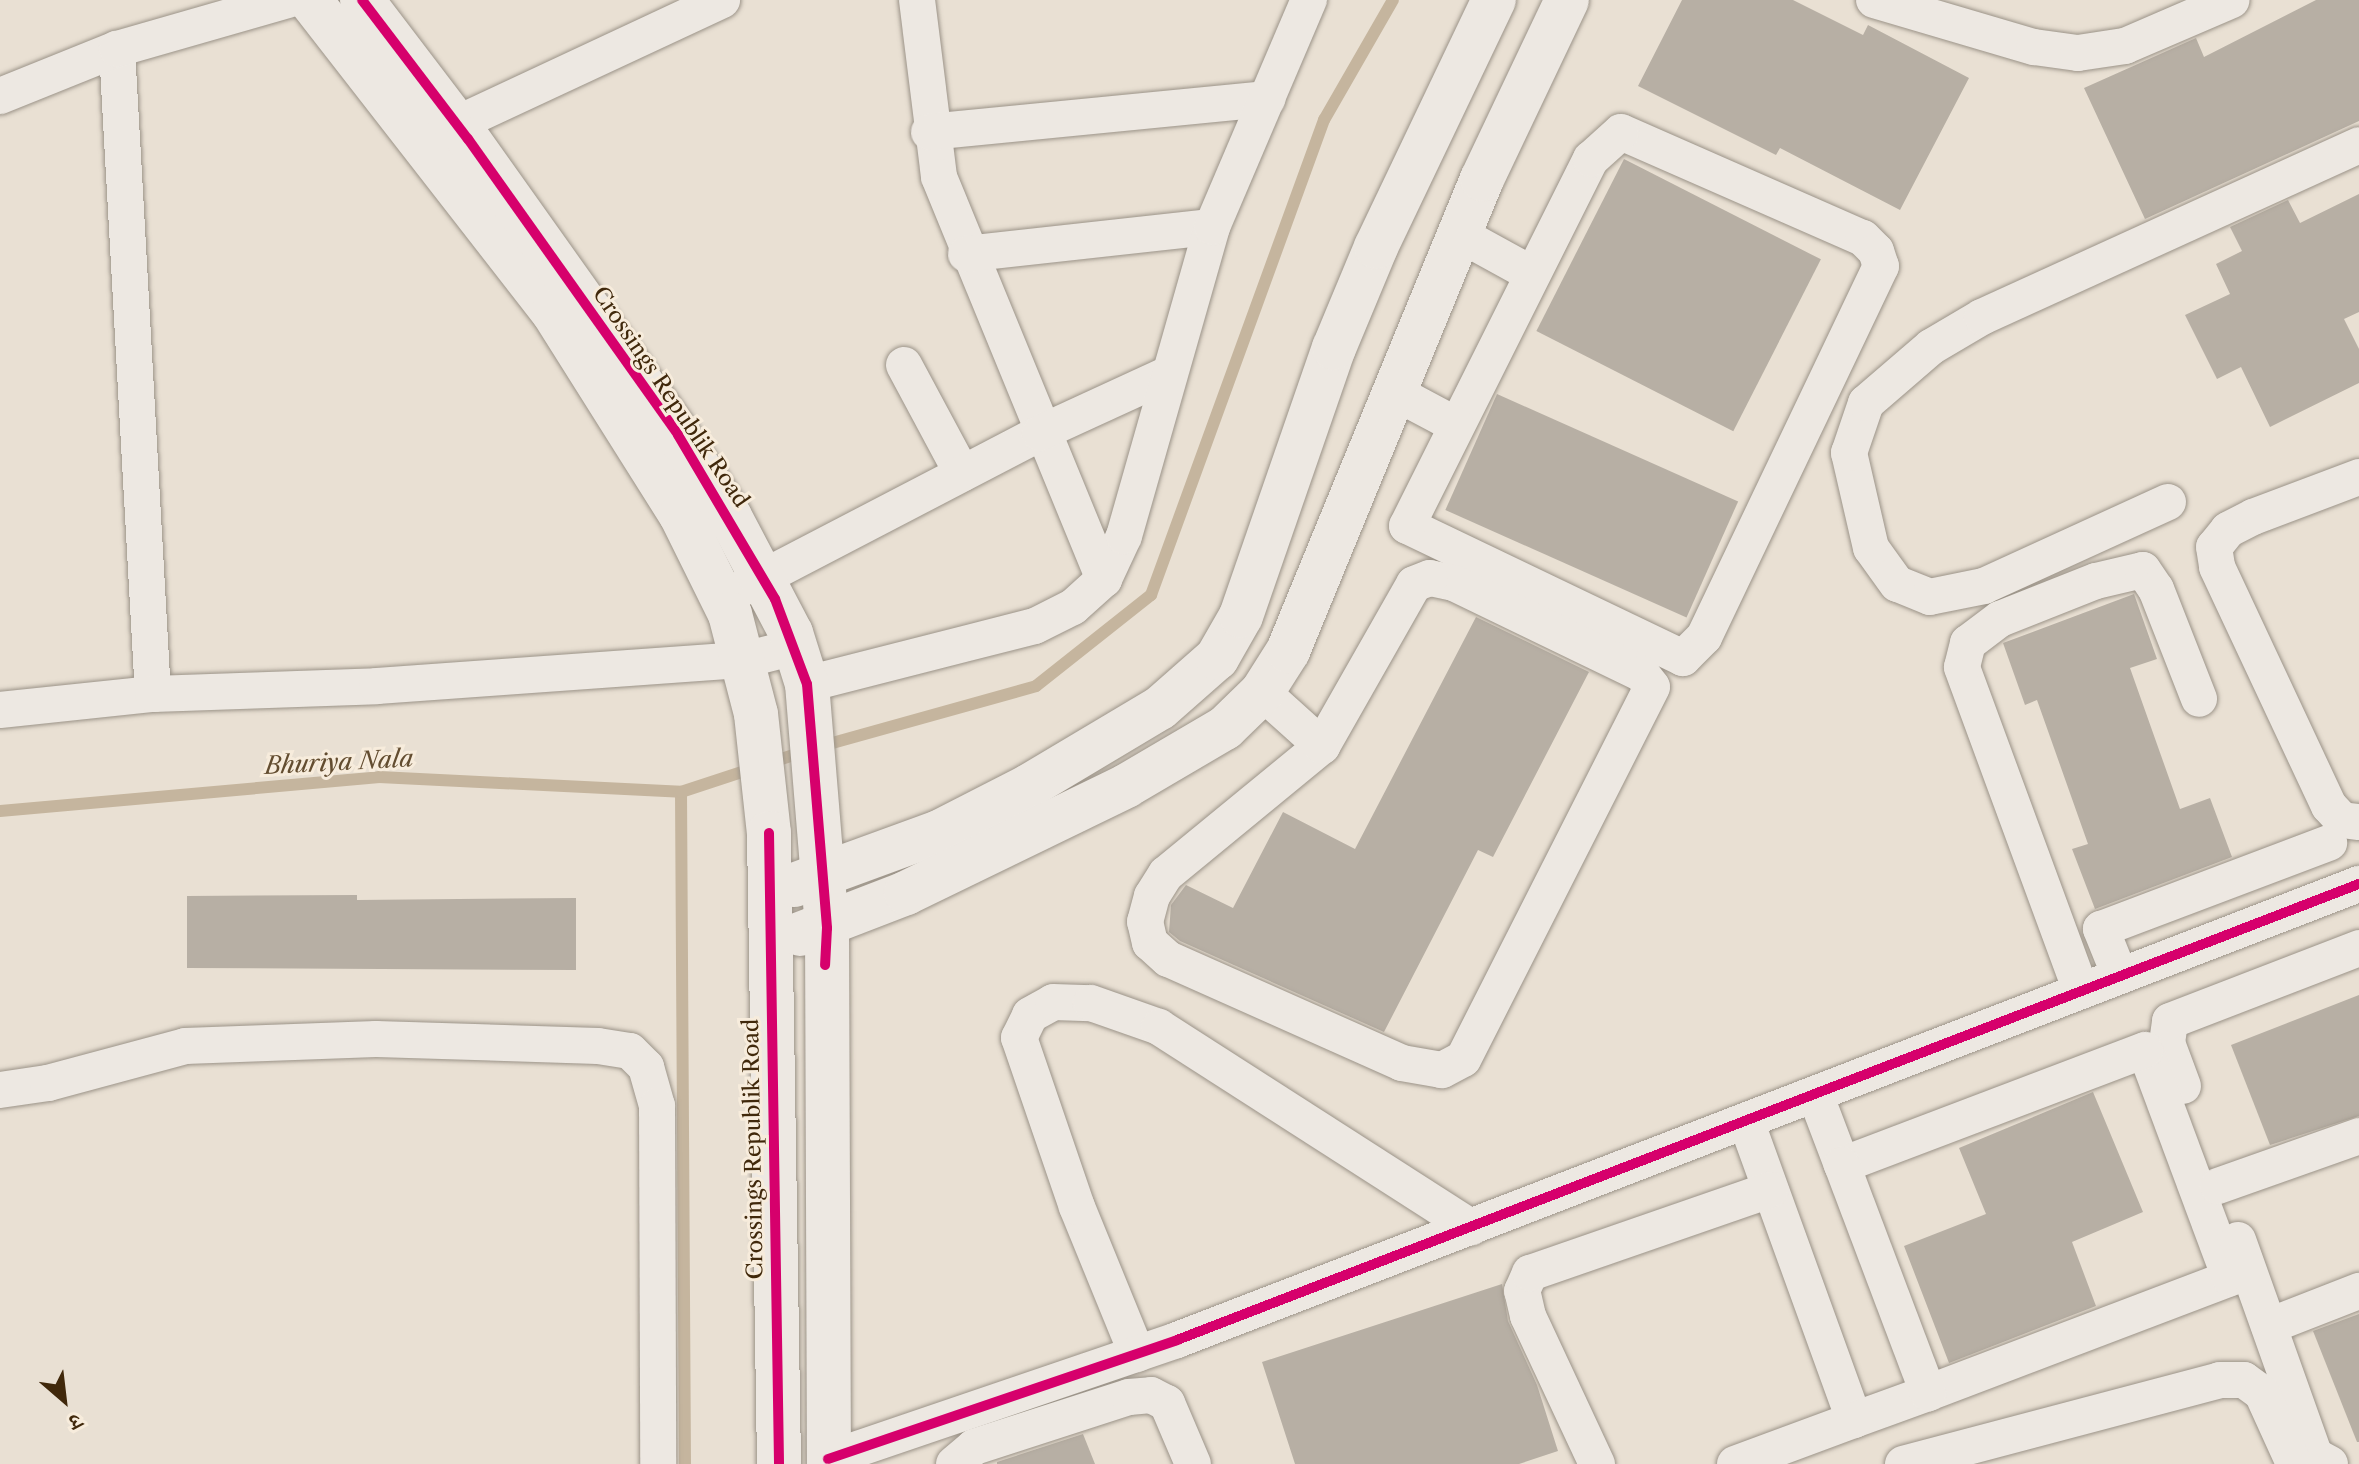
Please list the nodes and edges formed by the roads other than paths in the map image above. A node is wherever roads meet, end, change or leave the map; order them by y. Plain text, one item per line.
1 (288, 0) edge
2 (310, 0) edge
3 (362, 0) edge
4 (722, 0) edge
5 (917, 0) edge
6 (1309, 0) edge
7 (1494, 0) edge
8 (1567, 0) edge
9 (1874, 0) edge
10 (2232, 0) edge
11 (117, 49) junction
12 (0, 96) edge
13 (1267, 99) junction
14 (438, 132) junction
15 (929, 132) junction
16 (2359, 145) edge
17 (1212, 227) junction
18 (1459, 234) junction
19 (966, 254) junction
20 (1530, 273) junction
21 (904, 365) dead end
22 (1168, 374) junction
23 (1394, 392) junction
24 (1456, 425) junction
25 (1040, 433) junction
26 (962, 473) junction
27 (2359, 477) edge
28 (2168, 502) dead end
29 (764, 579) junction
30 (1104, 579) junction
31 (722, 598) junction
32 (744, 660) junction
33 (804, 681) junction
34 (1262, 692) junction
35 (153, 694) junction
36 (2199, 699) dead end
37 (0, 710) edge
38 (1322, 746) junction
39 (2359, 822) edge
40 (2329, 843) dead end
41 (821, 876) junction
42 (2359, 884) edge
43 (769, 893) junction
44 (2326, 896) junction
45 (827, 928) junction
46 (2101, 929) junction
47 (2063, 940) junction
48 (770, 941) junction
49 (2352, 950) edge
50 (2120, 976) junction
51 (2081, 991) junction
52 (0, 1090) edge
53 (1815, 1094) junction
54 (1746, 1121) junction
55 (2359, 1136) edge
56 (1842, 1165) junction
57 (2218, 1186) junction
58 (1770, 1190) junction
59 (1471, 1227) junction
60 (2359, 1291) edge
61 (2269, 1326) junction
62 (1137, 1354) junction
63 (1928, 1393) junction
64 (1854, 1420) junction
65 (828, 1461) edge
66 (2359, 1461) edge
67 (658, 1464) edge
68 (779, 1464) edge
69 (954, 1464) edge
70 (1193, 1464) edge
71 (1597, 1464) edge
72 (1735, 1464) edge
73 (1903, 1464) edge
74 (2294, 1464) edge
75 (2330, 1464) edge
76 (2351, 1464) edge

1 - 11 street
2 - 14 street
3 - 14 street, Crossings Republik Road
4 - 14 street
5 - 15 street
6 - 13 street
7 - 41 street
8 - 18 street
9 - 10 street
11 - 12 street
11 - 35 street
13 - 15 street
13 - 17 street
14 - 29 street, Crossings Republik Road
14 - 31 street, Crossings Republik Road
15 - 19 street
16 - 28 street
17 - 19 street
17 - 22 street
18 - 20 street
18 - 23 street
19 - 25 street
20 - 24 street
20 - 24 street
21 - 26 street
22 - 25 street
22 - 30 street
23 - 24 street
23 - 34 street
25 - 26 street
25 - 30 street
26 - 29 street
27 - 39 street
29 - 31 street
29 - 33 street, Crossings Republik Road
30 - 33 street
31 - 32 street, Crossings Republik Road
32 - 33 street
32 - 35 street
32 - 43 street, Crossings Republik Road
33 - 41 street, Crossings Republik Road
34 - 38 street
34 - 45 street
35 - 37 street
36 - 47 street
38 - 38 street
40 - 46 street
41 - 43 street
41 - 45 street, Crossings Republik Road
42 - 44 street
43 - 48 street, Crossings Republik Road
44 - 49 street
44 - 50 street
45 - 48 street
45 - 65 street, Crossings Republik Road
46 - 47 street
46 - 50 street
47 - 51 street
48 - 68 street, Crossings Republik Road
49 - 57 street
50 - 51 street
51 - 53 street
52 - 67 street
53 - 54 street
53 - 56 street
54 - 58 street
54 - 59 street
55 - 57 street
56 - 63 street
56 - 63 street
57 - 61 street
58 - 64 street
58 - 71 street
59 - 62 street
59 - 62 street
60 - 61 street
61 - 75 street
62 - 65 street
63 - 64 street
64 - 72 street
66 - 76 street
69 - 70 street
73 - 74 street

